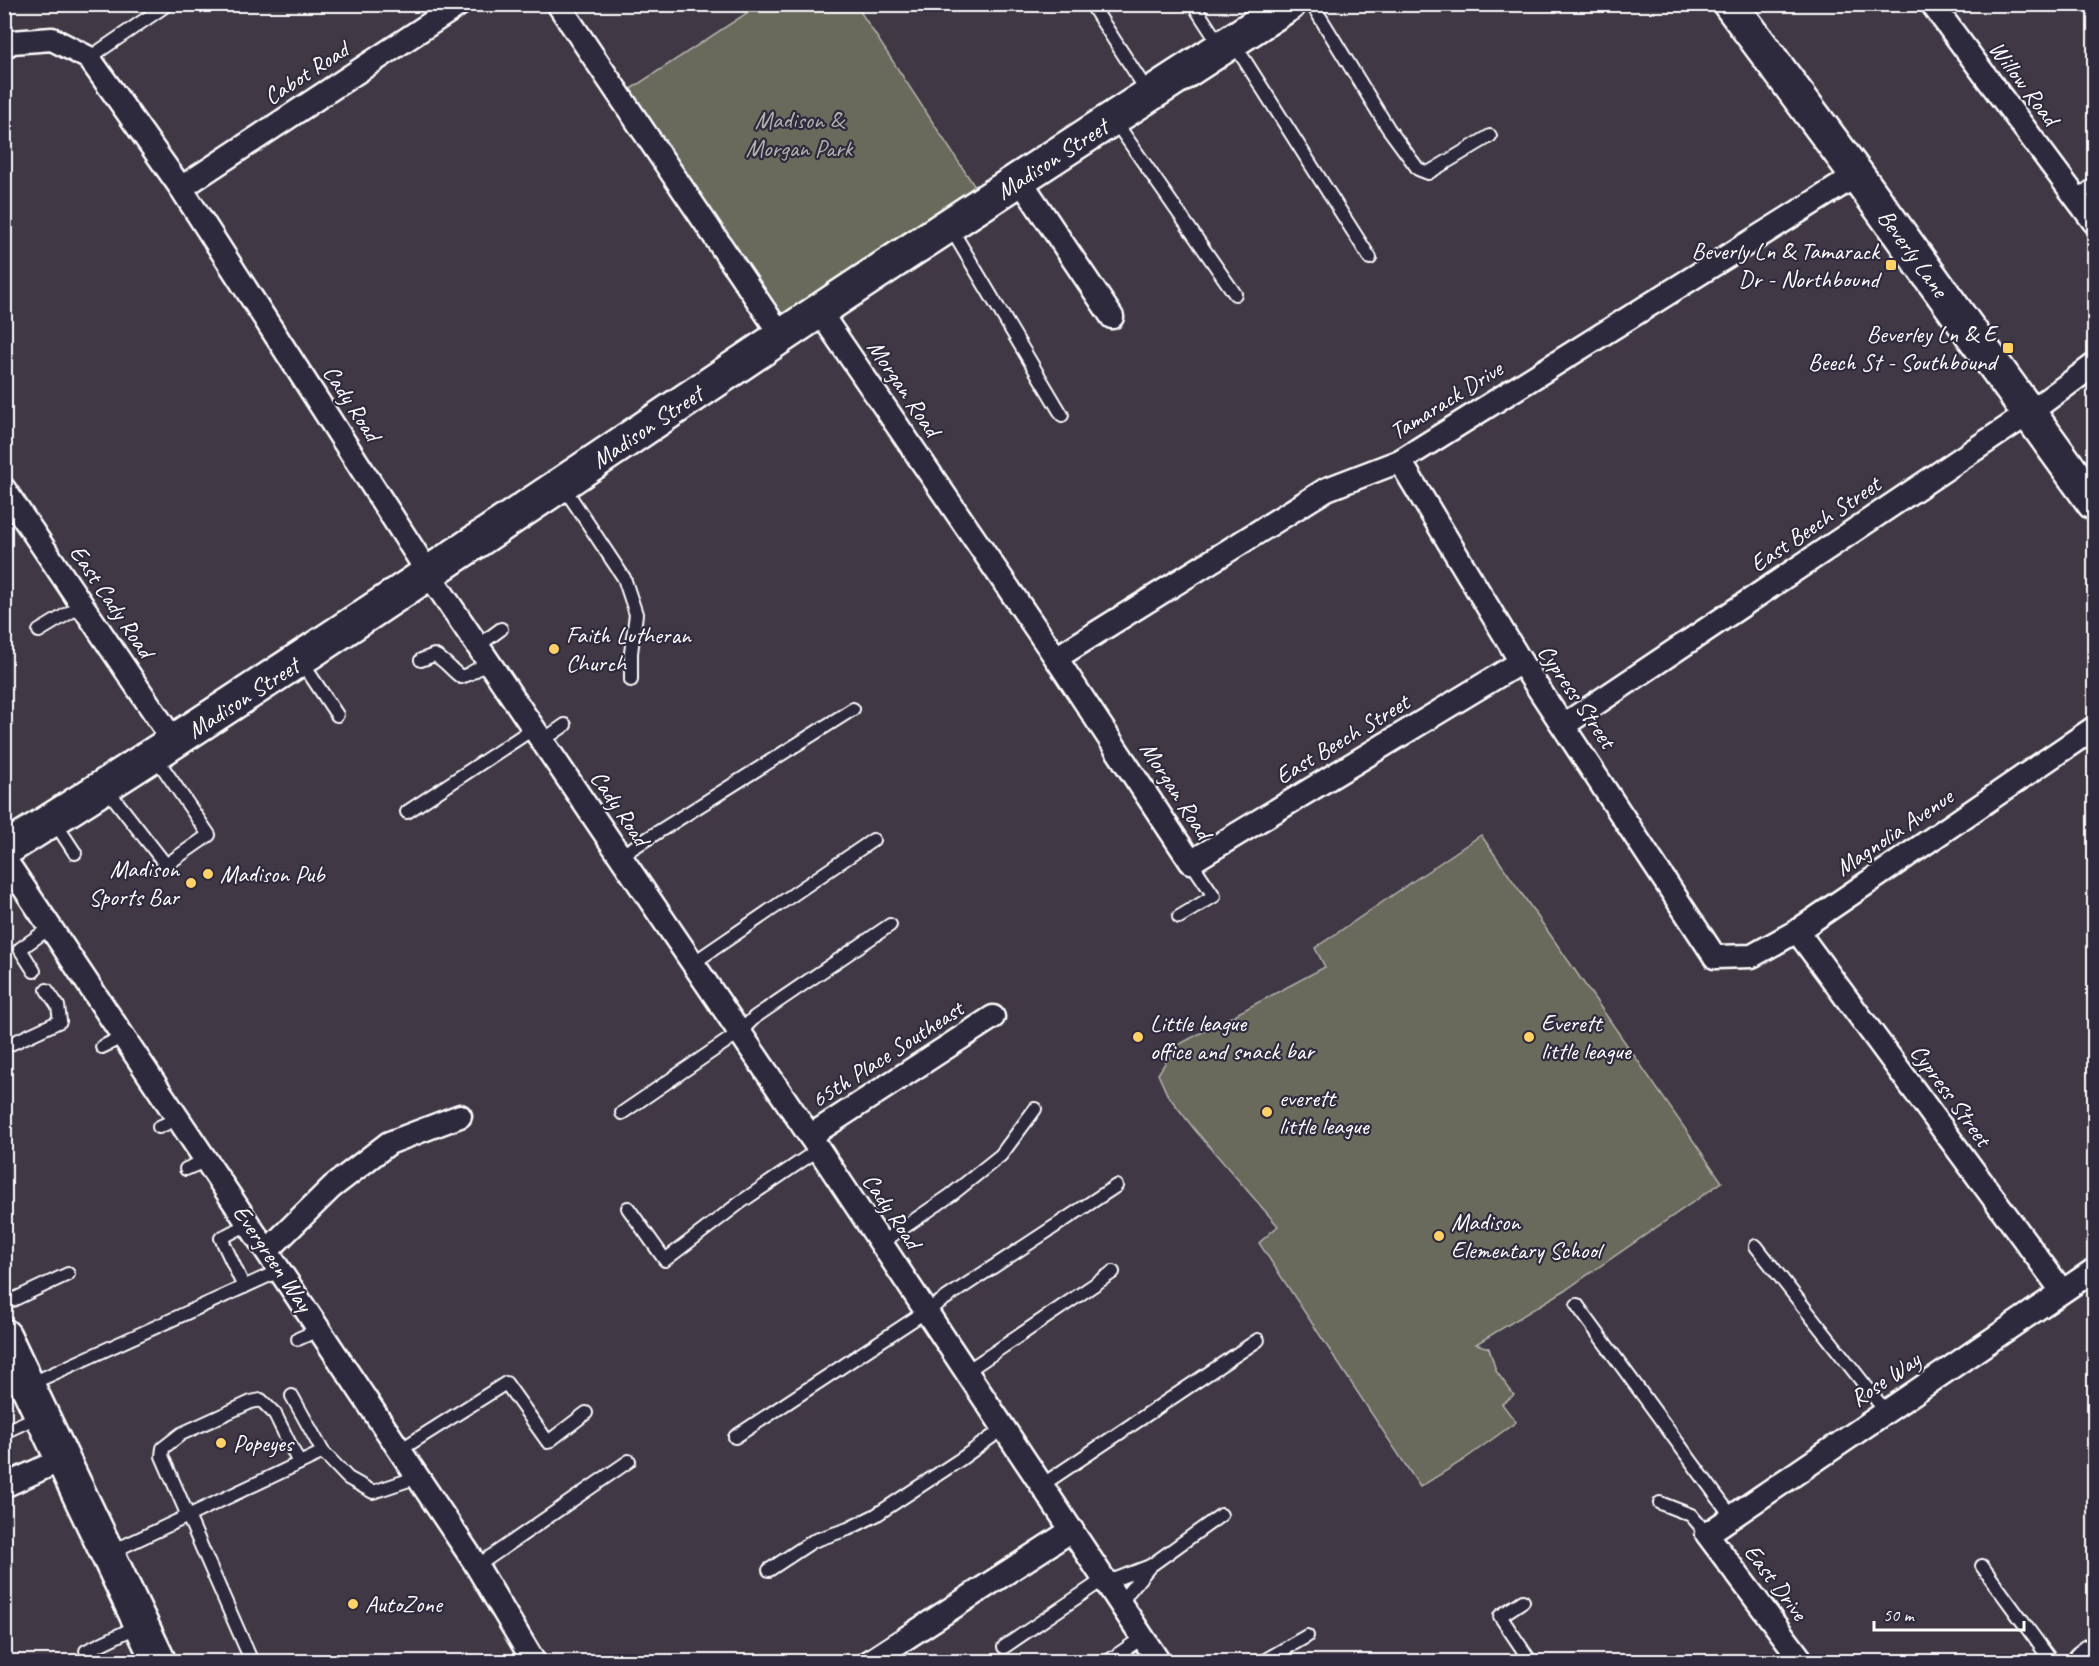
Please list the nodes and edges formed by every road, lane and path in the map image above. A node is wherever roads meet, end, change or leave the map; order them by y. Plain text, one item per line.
1 (168, 4) edge
2 (460, 4) edge
3 (558, 4) edge
4 (1091, 4) edge
5 (1193, 4) edge
6 (1289, 4) edge
7 (1312, 4) edge
8 (1730, 4) edge
9 (1932, 4) edge
10 (1227, 45) junction
11 (4, 47) edge
12 (88, 58) junction
13 (1150, 95) junction
14 (1113, 119) junction
15 (1490, 136) dead end
16 (1857, 175) junction
17 (1020, 180) junction
18 (2094, 184) edge
19 (181, 188) junction
20 (2076, 198) junction
21 (2094, 222) edge
22 (950, 225) junction
23 (1370, 258) dead end
24 (1235, 294) dead end
25 (819, 311) junction
26 (1112, 317) dead end
27 (2094, 365) edge
28 (2029, 412) junction
29 (1062, 415) dead end
30 (1400, 462) junction
31 (562, 484) junction
32 (6, 493) edge
33 (2094, 502) edge
34 (607, 552) junction
35 (596, 560) dead end
36 (429, 574) junction
37 (82, 605) junction
38 (501, 629) dead end
39 (39, 631) dead end
40 (484, 654) junction
41 (1056, 658) junction
42 (301, 660) junction
43 (421, 660) dead end
44 (1521, 662) junction
45 (631, 680) dead end
46 (853, 709) dead end
47 (337, 715) dead end
48 (565, 725) dead end
49 (1564, 725) junction
50 (2094, 728) edge
51 (538, 734) junction
52 (165, 749) junction
53 (105, 787) junction
54 (407, 812) dead end
55 (53, 820) junction
56 (873, 840) dead end
57 (4, 850) edge
58 (75, 853) dead end
59 (620, 856) junction
60 (4, 858) edge
61 (1191, 862) junction
62 (1179, 917) dead end
63 (890, 925) dead end
64 (51, 927) junction
65 (1797, 931) junction
66 (1715, 957) joint
67 (693, 963) junction
68 (34, 971) dead end
69 (47, 990) dead end
70 (993, 1017) dead end
71 (740, 1032) junction
72 (124, 1036) junction
73 (4, 1047) edge
74 (102, 1047) dead end
75 (1035, 1109) dead end
76 (622, 1113) dead end
77 (459, 1116) dead end
78 (814, 1142) junction
79 (207, 1160) junction
80 (186, 1169) dead end
81 (1116, 1186) dead end
82 (628, 1208) dead end
83 (250, 1223) junction
84 (881, 1243) junction
85 (1756, 1246) dead end
86 (268, 1250) junction
87 (2094, 1269) edge
88 (281, 1270) junction
89 (1113, 1272) dead end
90 (68, 1275) dead end
91 (244, 1287) junction
92 (2062, 1291) junction
93 (4, 1304) edge
94 (1577, 1305) dead end
95 (927, 1311) junction
96 (320, 1329) junction
97 (4, 1336) edge
98 (298, 1339) dead end
99 (1258, 1340) dead end
100 (967, 1371) junction
101 (28, 1386) junction
102 (291, 1396) dead end
103 (1886, 1412) junction
104 (586, 1413) dead end
105 (42, 1415) junction
106 (1004, 1428) junction
107 (4, 1432) edge
108 (735, 1437) dead end
109 (400, 1450) junction
110 (323, 1452) junction
111 (63, 1459) junction
112 (629, 1461) dead end
113 (299, 1463) junction
114 (418, 1477) junction
115 (1042, 1485) junction
116 (4, 1486) edge
117 (1660, 1503) dead end
118 (1221, 1515) dead end
119 (188, 1516) junction
120 (1732, 1517) junction
121 (1072, 1530) junction
122 (1707, 1534) junction
123 (108, 1554) junction
124 (477, 1566) junction
125 (1150, 1566) junction
126 (1982, 1566) dead end
127 (769, 1570) dead end
128 (1104, 1579) junction
129 (1523, 1600) dead end
130 (1122, 1605) junction
131 (141, 1625) junction
132 (1307, 1636) dead end
133 (1143, 1638) junction
134 (1004, 1647) dead end
135 (86, 1651) dead end
136 (2094, 1654) edge
137 (159, 1662) edge
138 (252, 1662) edge
139 (534, 1662) edge
140 (869, 1662) edge
141 (1107, 1662) edge
142 (1159, 1662) edge
143 (1262, 1662) edge
144 (1531, 1662) edge
145 (1803, 1662) edge
146 (2052, 1662) edge
147 (2084, 1662) edge

1 - 12 lane
2 - 19 street, Cabot Road
3 - 25 street
4 - 13 lane
5 - 10 lane
6 - 10 street, Madison Street
7 - 15 lane
8 - 16 street, Beverly Lane
9 - 20 street, Willow Road
10 - 13 street, Madison Street
10 - 23 lane
11 - 12 street, Cady Road
12 - 19 street, Cady Road
13 - 14 street, Madison Street
14 - 17 street, Madison Street
14 - 24 lane
16 - 28 street, Beverly Lane
16 - 30 street, Tamarack Drive
17 - 22 street, Madison Street
17 - 26 street
18 - 20 lane
19 - 36 street, Cady Road
20 - 21 street, Willow Road
22 - 25 street, Madison Street
22 - 29 lane
25 - 31 street, Madison Street
25 - 41 street, Morgan Road
27 - 28 street, East Beech Street
28 - 33 street, Beverly Lane
28 - 49 street, East Beech Street
30 - 41 street, Tamarack Drive
30 - 44 street, Cypress Street
31 - 34 lane
31 - 36 street, Madison Street
32 - 37 street, East Cady Road
34 - 35 lane
34 - 45 lane
36 - 40 street, Cady Road
36 - 42 street, Madison Street
37 - 39 lane
37 - 52 street, East Cady Road
38 - 40 lane
40 - 43 lane
40 - 51 street, Cady Road
41 - 61 street, Morgan Road
42 - 47 lane
42 - 52 street, Madison Street
44 - 49 street, Cypress Street
44 - 61 street, East Beech Street
46 - 59 lane
48 - 51 lane
49 - 66 street, Cypress Street
50 - 65 street, Magnolia Avenue
51 - 54 lane
51 - 59 street, Cady Road
52 - 53 street, Madison Street
52 - 53 lane
53 - 55 street, Madison Street
55 - 57 street, Madison Street
55 - 58 lane
56 - 67 lane
59 - 67 street, Cady Road
60 - 64 street, Evergreen Way
61 - 62 lane
63 - 71 lane
64 - 68 lane
64 - 72 street, Evergreen Way
65 - 66 street, Magnolia Avenue
65 - 92 street, Cypress Street
67 - 71 street, Cady Road
69 - 73 lane
70 - 78 street, 65th Place Southeast
71 - 76 lane
71 - 78 street, Cady Road
72 - 74 lane
72 - 79 street, Evergreen Way
75 - 84 lane
77 - 86 street
78 - 82 lane
78 - 84 street, Cady Road
79 - 80 lane
79 - 83 street, Evergreen Way
81 - 95 lane
83 - 86 street, Evergreen Way
83 - 91 lane
84 - 95 street, Cady Road
85 - 103 lane
86 - 88 street, Evergreen Way
87 - 92 street, Rose Way
88 - 91 lane
88 - 96 street, Evergreen Way
89 - 100 lane
90 - 93 lane
91 - 101 lane
92 - 103 street, Rose Way
94 - 120 lane
95 - 100 street, Cady Road
95 - 108 lane
96 - 98 lane
96 - 109 street, Evergreen Way
97 - 101 street
99 - 115 lane
100 - 106 street, Cady Road
101 - 105 street
102 - 110 lane
103 - 120 street, Rose Way
104 - 109 lane
105 - 107 lane
105 - 111 street
106 - 115 street, Cady Road
106 - 127 lane
109 - 114 street, Evergreen Way
110 - 113 lane
110 - 114 lane
111 - 116 street
111 - 123 street
112 - 124 lane
113 - 119 lane
113 - 119 lane
114 - 124 street, Evergreen Way
115 - 121 street, Cady Road
117 - 122 lane
118 - 125 lane
119 - 123 lane
119 - 138 lane
120 - 122 street, Rose Way
121 - 128 street, Cady Road
121 - 140 street
122 - 145 street, East Drive
123 - 131 street
124 - 139 street, Evergreen Way
125 - 128 lane
125 - 130 lane
126 - 146 lane
128 - 130 street, Cady Road
128 - 134 lane
129 - 144 lane
130 - 133 street, Cady Road
131 - 135 lane
131 - 137 street
132 - 143 lane
133 - 141 lane
133 - 142 street, Cady Road
136 - 147 street

